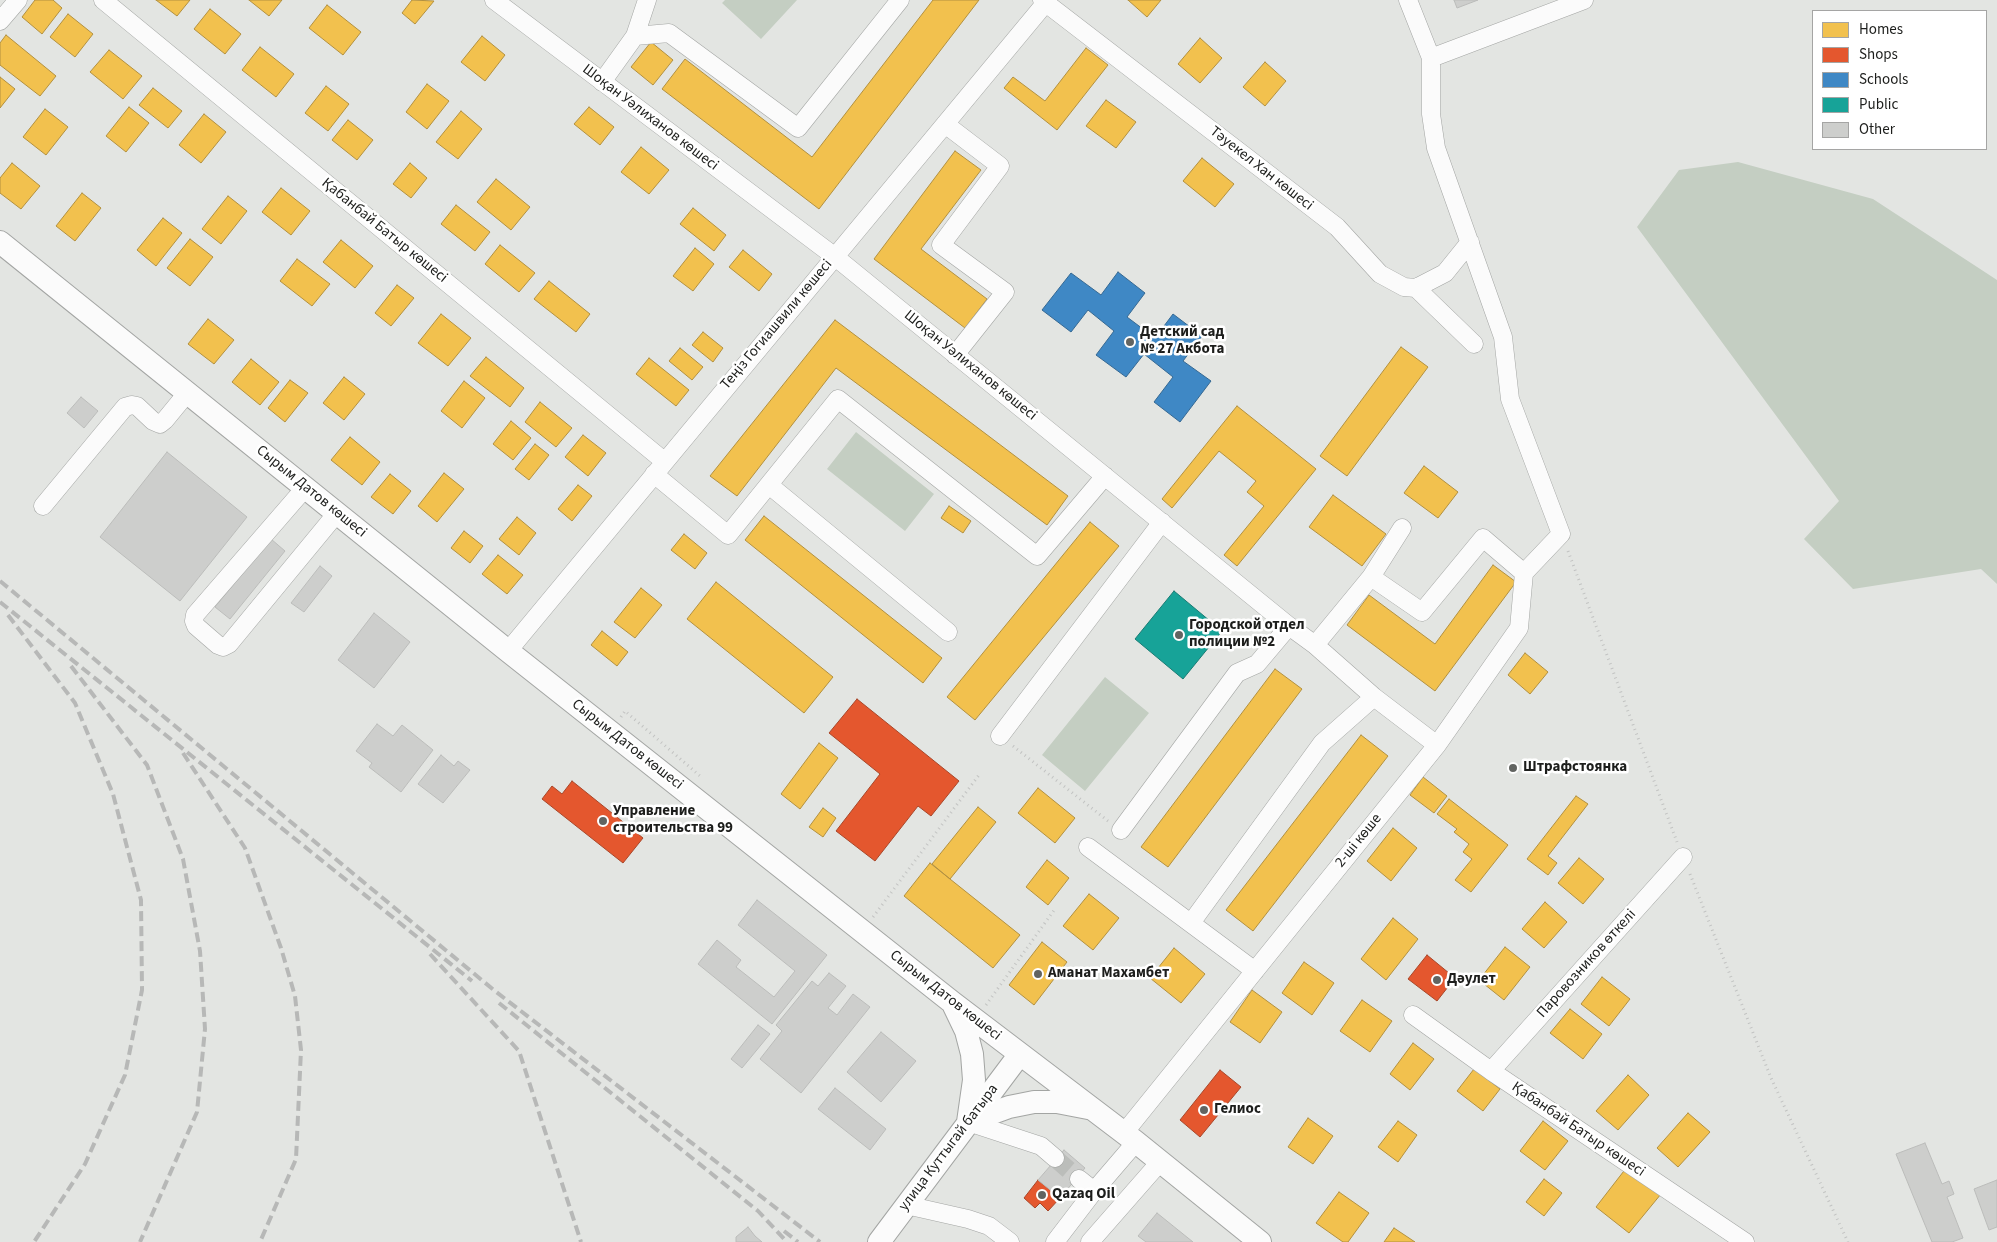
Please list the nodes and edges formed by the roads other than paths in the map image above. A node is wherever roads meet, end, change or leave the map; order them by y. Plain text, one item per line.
1 (18, 0) edge
2 (104, 0) edge
3 (494, 0) edge
4 (647, 0) edge
5 (900, 0) edge
6 (1408, 0) edge
7 (1584, 0) edge
8 (1045, 1) edge
9 (510, 6) edge
10 (0, 22) edge
11 (636, 36) junction
12 (1431, 58) junction
13 (602, 82) junction
14 (945, 124) junction
15 (0, 242) edge
16 (1470, 242) junction
17 (834, 256) junction
18 (1416, 288) junction
19 (1474, 344) dead end
20 (956, 355) junction
21 (188, 392) junction
22 (659, 467) junction
23 (1105, 476) junction
24 (769, 485) junction
25 (305, 488) junction
26 (43, 506) dead end
27 (337, 513) junction
28 (1162, 522) junction
29 (1402, 528) dead end
30 (1524, 573) junction
31 (1371, 577) junction
32 (1289, 626) junction
33 (948, 632) dead end
34 (1315, 645) junction
35 (508, 651) junction
36 (1374, 697) junction
37 (1000, 736) road end
38 (1437, 745) junction
39 (1120, 830) road end
40 (1088, 846) dead end
41 (1683, 857) road end
42 (1191, 924) junction
43 (1255, 971) junction
44 (953, 1003) junction
45 (1413, 1015) dead end
46 (1020, 1054) junction
47 (1491, 1071) junction
48 (1093, 1109) junction
49 (968, 1122) junction
50 (1130, 1137) junction
51 (1055, 1158) tunnel mouth
52 (1160, 1162) junction
53 (1079, 1179) tunnel mouth
54 (1094, 1191) junction
55 (906, 1205) junction
56 (879, 1242) edge
57 (1010, 1242) edge
58 (1055, 1242) edge
59 (1090, 1242) edge
60 (1260, 1242) edge
61 (1745, 1242) edge

1 - 10 street
2 - 22 street, Қабанбай Батыр көшесі
3 - 9 street, Шоқан Уәлиханов көшесі
4 - 11 street
5 - 11 street
6 - 12 street
7 - 12 street
8 - 14 street, Теңіз Гогиашвили көшесі
8 - 18 street, Тәуекел Хан көшесі
9 - 13 street, Шоқан Уәлиханов көшесі
11 - 13 street
12 - 16 street
13 - 17 street, Шоқан Уәлиханов көшесі
14 - 17 street, Теңіз Гогиашвили көшесі
14 - 20 street
15 - 21 main road, Сырым Датов көшесі
16 - 18 street
16 - 30 street
17 - 20 street, Шоқан Уәлиханов көшесі
17 - 22 street, Теңіз Гогиашвили көшесі
18 - 19 street
20 - 23 street, Шоқан Уәлиханов көшесі
21 - 25 main road, Сырым Датов көшесі
21 - 26 street
22 - 24 street, Қабанбай Батыр көшесі
22 - 35 street, Теңіз Гогиашвили көшесі
23 - 24 street
23 - 28 street, Шоқан Уәлиханов көшесі
24 - 33 street
25 - 27 main road, Сырым Датов көшесі
25 - 27 street
27 - 35 main road, Сырым Датов көшесі
28 - 32 street, Шоқан Уәлиханов көшесі
28 - 37 street
29 - 31 street
30 - 31 street
30 - 38 street, 2-ші көше
31 - 34 street
32 - 34 street, Шоқан Уәлиханов көшесі
32 - 39 street
34 - 36 street, Шоқан Уәлиханов көшесі
35 - 44 main road, Сырым Датов көшесі
36 - 38 street, Шоқан Уәлиханов көшесі
36 - 42 street
38 - 43 street, 2-ші көше
40 - 42 street
41 - 47 street, Паровозников өткелі
42 - 43 street
43 - 50 street, 2-ші көше
44 - 46 main road, Сырым Датов көшесі
44 - 49 main road
45 - 47 street, Қабанбай Батыр көшесі
46 - 48 main road, Сырым Датов көшесі
46 - 49 main road, улица Куттыгай батыра
47 - 61 street, Қабанбай Батыр көшесі
48 - 49 main road
48 - 50 main road, Сырым Датов көшесі
49 - 51 street
49 - 55 main road, улица Куттыгай батыра
50 - 52 main road, Сырым Датов көшесі
50 - 54 street, 2-ші көше
52 - 59 street
52 - 60 main road, Сырым Датов көшесі
53 - 54 street
54 - 58 street, 2-ші көше
55 - 56 main road, улица Куттыгай батыра
55 - 57 street

